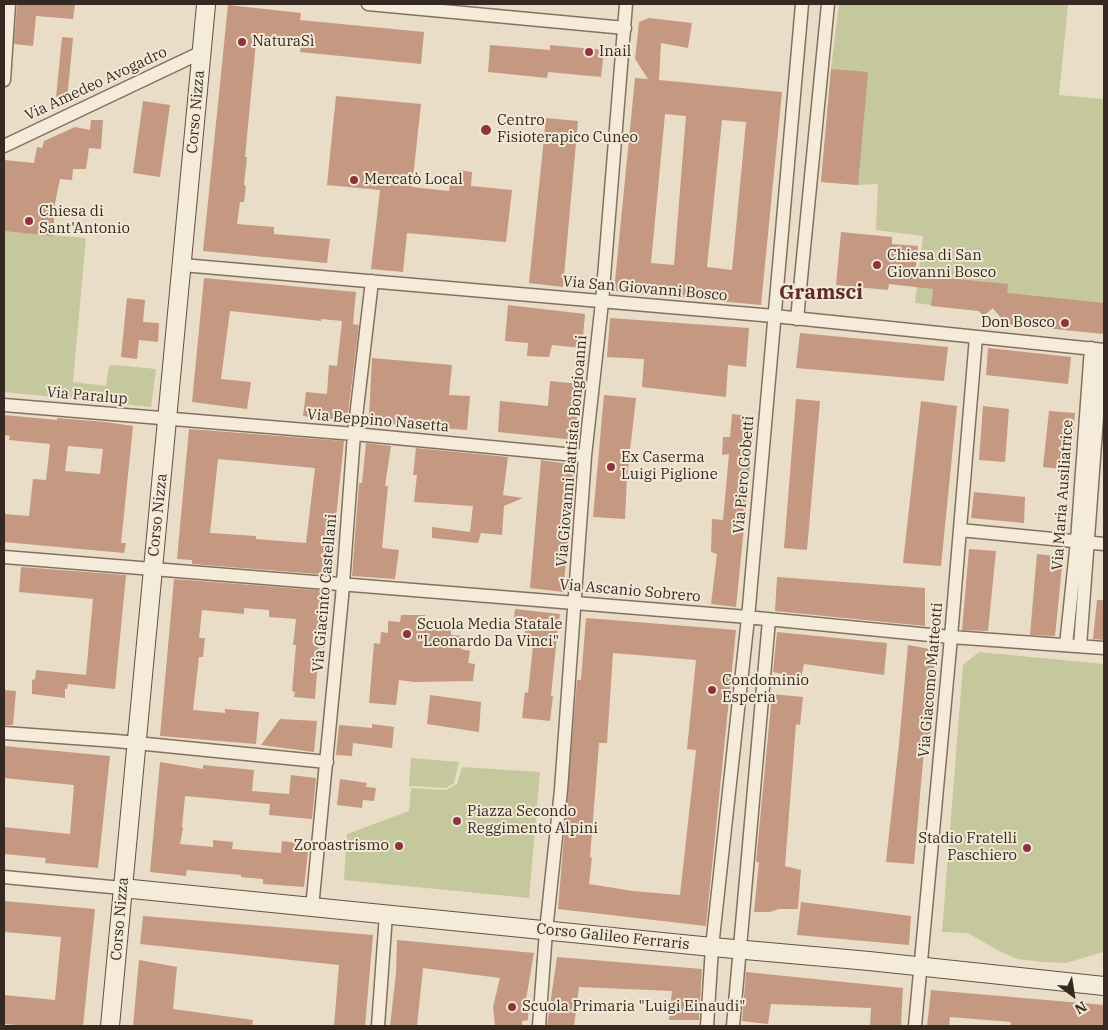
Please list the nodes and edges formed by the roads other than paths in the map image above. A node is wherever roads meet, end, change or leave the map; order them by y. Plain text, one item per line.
1 (9, 4) edge
2 (209, 4) edge
3 (368, 4) edge
4 (626, 4) edge
5 (802, 4) edge
6 (828, 4) edge
7 (625, 28) junction
8 (202, 52) junction
9 (4, 80) edge
10 (4, 146) edge
11 (182, 265) junction
12 (372, 281) junction
13 (602, 302) junction
14 (774, 316) junction
15 (797, 319) junction
16 (976, 337) junction
17 (1099, 349) edge
18 (4, 406) edge
19 (167, 420) junction
20 (354, 434) junction
21 (585, 456) junction
22 (960, 530) junction
23 (1082, 542) junction
24 (1104, 544) edge
25 (4, 557) edge
26 (153, 570) junction
27 (343, 584) junction
28 (575, 603) junction
29 (748, 618) junction
30 (769, 620) junction
31 (951, 637) junction
32 (1066, 645) junction
33 (1080, 646) junction
34 (1104, 648) edge
35 (4, 733) edge
36 (137, 743) junction
37 (326, 762) junction
38 (4, 877) edge
39 (122, 888) junction
40 (312, 908) junction
41 (386, 914) junction
42 (546, 931) junction
43 (712, 947) junction
44 (739, 949) junction
45 (921, 966) junction
46 (1104, 986) edge
47 (110, 1026) edge
48 (378, 1026) edge
49 (539, 1026) edge
50 (706, 1026) edge
51 (733, 1026) edge
52 (914, 1026) edge

1 - 9 street
2 - 8 main road, Corso Nizza
3 - 7 street
4 - 7 street, Via Giovanni Battista Bongioanni
5 - 14 street, Via Piero Gobetti
6 - 15 street
7 - 13 street, Via Giovanni Battista Bongioanni
8 - 10 street, Via Amedeo Avogadro
8 - 11 main road, Corso Nizza
11 - 12 street, Via San Giovanni Bosco
11 - 19 main road, Corso Nizza
12 - 13 street, Via San Giovanni Bosco
12 - 20 street, Via Giacinto Castellani
13 - 14 street, Via San Giovanni Bosco
13 - 21 street, Via Giovanni Battista Bongioanni
14 - 15 street, Via San Giovanni Bosco
14 - 29 street, Via Piero Gobetti
15 - 16 street, Via San Giovanni Bosco
16 - 17 street, Via San Giovanni Bosco
16 - 22 street, Via Giacomo Matteotti
17 - 23 street, Via Maria Ausiliatrice
18 - 19 street, Via Paralup
19 - 20 street, Via Beppino Nasetta
19 - 26 main road, Corso Nizza
20 - 21 street, Via Beppino Nasetta
20 - 27 street, Via Giacinto Castellani
21 - 28 street, Via Giovanni Battista Bongioanni
22 - 23 street
22 - 31 street, Via Giacomo Matteotti
23 - 24 street
23 - 32 street, Via Maria Ausiliatrice
23 - 33 street, Via Maria Ausiliatrice
25 - 26 street, Via Ascanio Sobrero
26 - 27 street, Via Ascanio Sobrero
26 - 36 main road, Corso Nizza
27 - 28 street, Via Ascanio Sobrero
27 - 37 street, Via Giacinto Castellani
28 - 29 street, Via Ascanio Sobrero
28 - 42 street, Via Giovanni Battista Bongioanni
29 - 30 street, Via Ascanio Sobrero
29 - 43 street, Via Piero Gobetti
30 - 31 street, Via Ascanio Sobrero
30 - 44 street
31 - 32 street, Via Ascanio Sobrero
31 - 45 street, Via Giacomo Matteotti
32 - 33 street, Via Ascanio Sobrero
33 - 34 street, Via Ascanio Sobrero
35 - 36 street
36 - 37 street
36 - 39 main road, Corso Nizza
37 - 40 street, Via Giacinto Castellani
38 - 39 street
39 - 40 main road, Corso Galileo Ferraris
39 - 47 main road, Corso Nizza
40 - 41 main road, Corso Galileo Ferraris
41 - 42 main road, Corso Galileo Ferraris
41 - 48 street
42 - 43 main road, Corso Galileo Ferraris
42 - 49 street, Via Giovanni Battista Bongioanni
43 - 44 main road, Corso Galileo Ferraris
43 - 50 street, Via Piero Gobetti
44 - 45 main road, Corso Galileo Ferraris
44 - 51 street
45 - 46 main road, Corso Galileo Ferraris
45 - 52 street, Via Giacomo Matteotti

